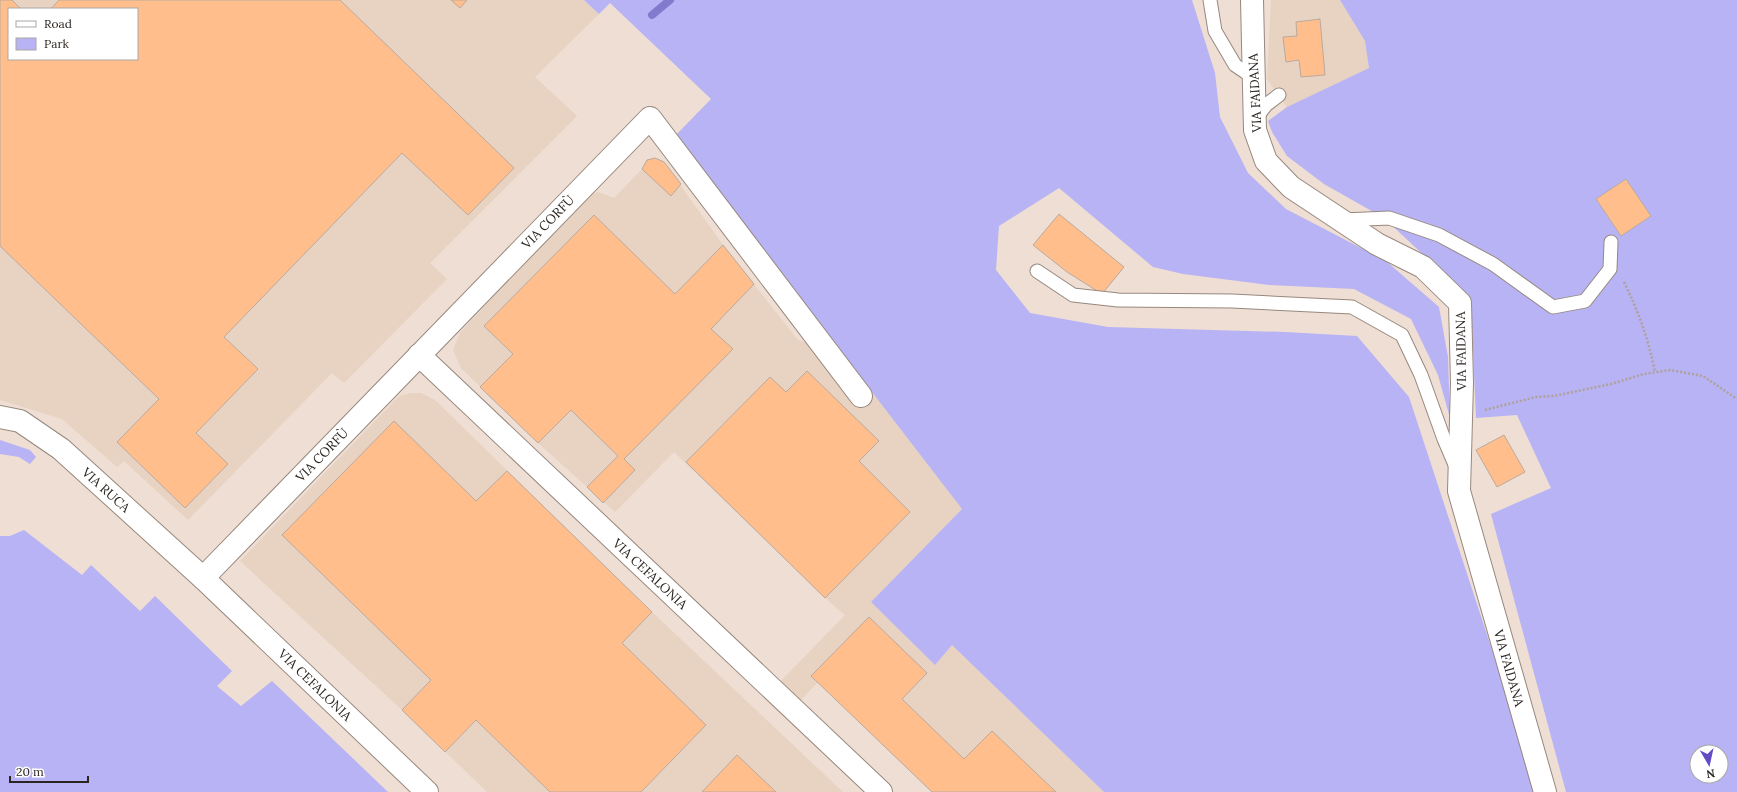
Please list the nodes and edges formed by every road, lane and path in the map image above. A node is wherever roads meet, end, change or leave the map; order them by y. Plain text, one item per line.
1 (1210, 0) edge
2 (1252, 0) edge
3 (1254, 78) junction
4 (1279, 95) dead end
5 (1254, 120) junction
6 (1341, 220) junction
7 (1611, 242) dead end
8 (1610, 262) junction
9 (1037, 271) dead end
10 (419, 355) junction
11 (1655, 372) junction
12 (861, 396) dead end
13 (1737, 399) edge
14 (1461, 412) junction
15 (0, 417) edge
16 (1460, 474) junction
17 (203, 578) junction
18 (427, 792) edge
19 (881, 792) edge
20 (1545, 792) edge

1 - 3 lane
2 - 3 street, VIA FAIDANA
3 - 5 street, VIA FAIDANA
4 - 5 lane
5 - 6 street, VIA FAIDANA
6 - 8 lane
6 - 14 street, VIA FAIDANA
7 - 8 lane
8 - 11 path
9 - 16 lane
10 - 12 street, VIA CORFÙ
10 - 17 street, VIA CORFÙ
10 - 19 street, VIA CEFALONIA
11 - 13 path
11 - 14 path
14 - 16 street, VIA FAIDANA
15 - 17 street, VIA RUCA
16 - 20 street, VIA FAIDANA
17 - 18 street, VIA CEFALONIA

